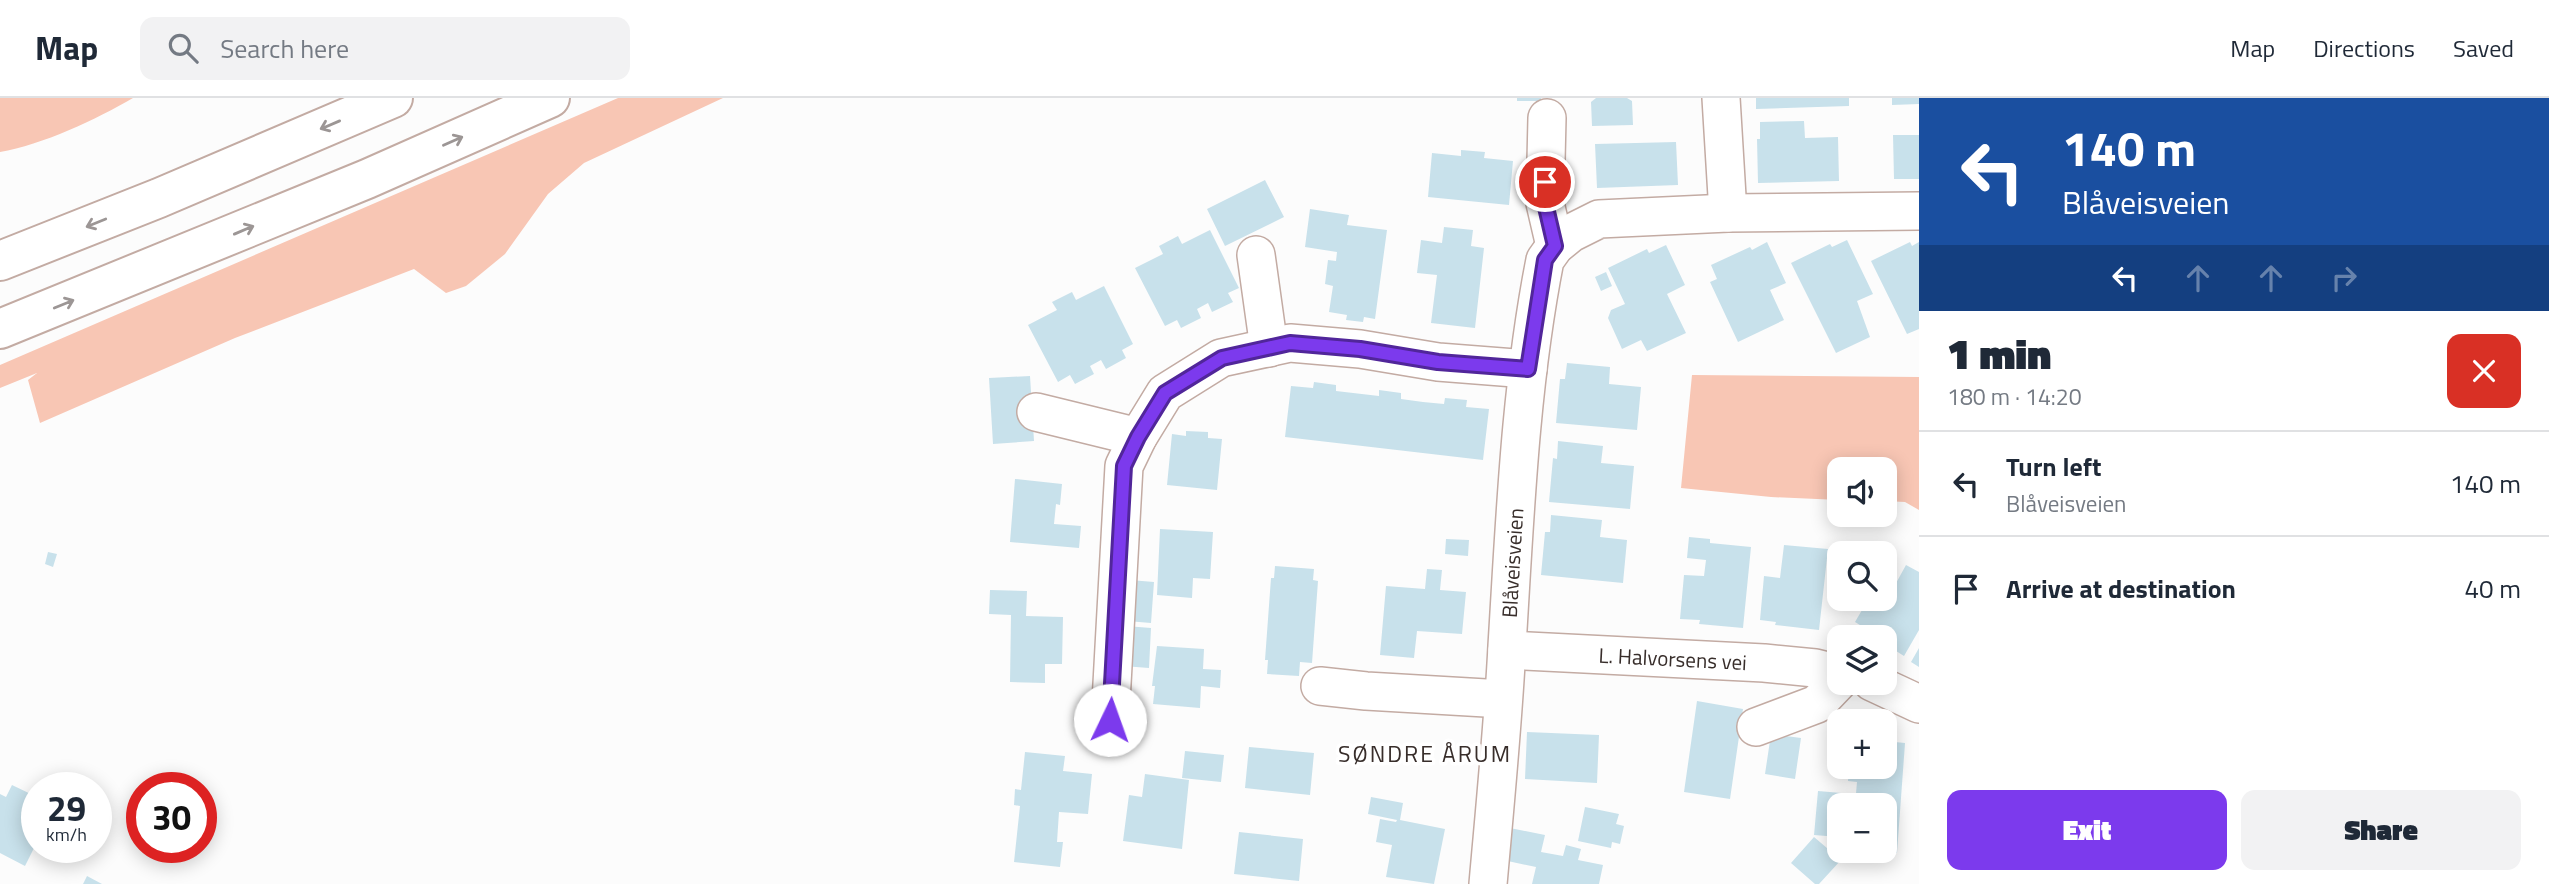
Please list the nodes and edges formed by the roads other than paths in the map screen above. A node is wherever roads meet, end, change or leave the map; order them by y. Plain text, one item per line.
1 (393, 98) edge
2 (550, 98) edge
3 (1721, 98) edge
4 (1547, 118) dead end
5 (1919, 211) edge
6 (1727, 213) junction
7 (1555, 246) junction
8 (1256, 256) dead end
9 (0, 261) edge
10 (0, 329) edge
11 (1269, 348) junction
12 (1528, 369) junction
13 (1036, 412) dead end
14 (1138, 437) junction
15 (1507, 650) junction
16 (1827, 671) edge
17 (1320, 686) dead end
18 (1827, 694) edge
19 (1897, 694) edge
20 (1503, 699) junction
21 (1919, 704) edge
22 (1110, 720) dead end
23 (1756, 727) dead end
24 (1488, 884) edge

1 -> 9 highway
10 -> 2 highway
3 - 6 street
4 - 7 street
5 - 6 street
6 - 7 street
7 - 12 street, Blåveisveien
8 - 11 street
11 - 12 street
11 - 14 street
12 - 15 street, Blåveisveien
13 - 14 street
14 - 22 street
15 - 16 street, L. Halvorsens vei
15 - 20 street, Blåveisveien
17 - 20 street
18 - 23 street
19 - 21 street
20 - 24 street, Blåveisveien

